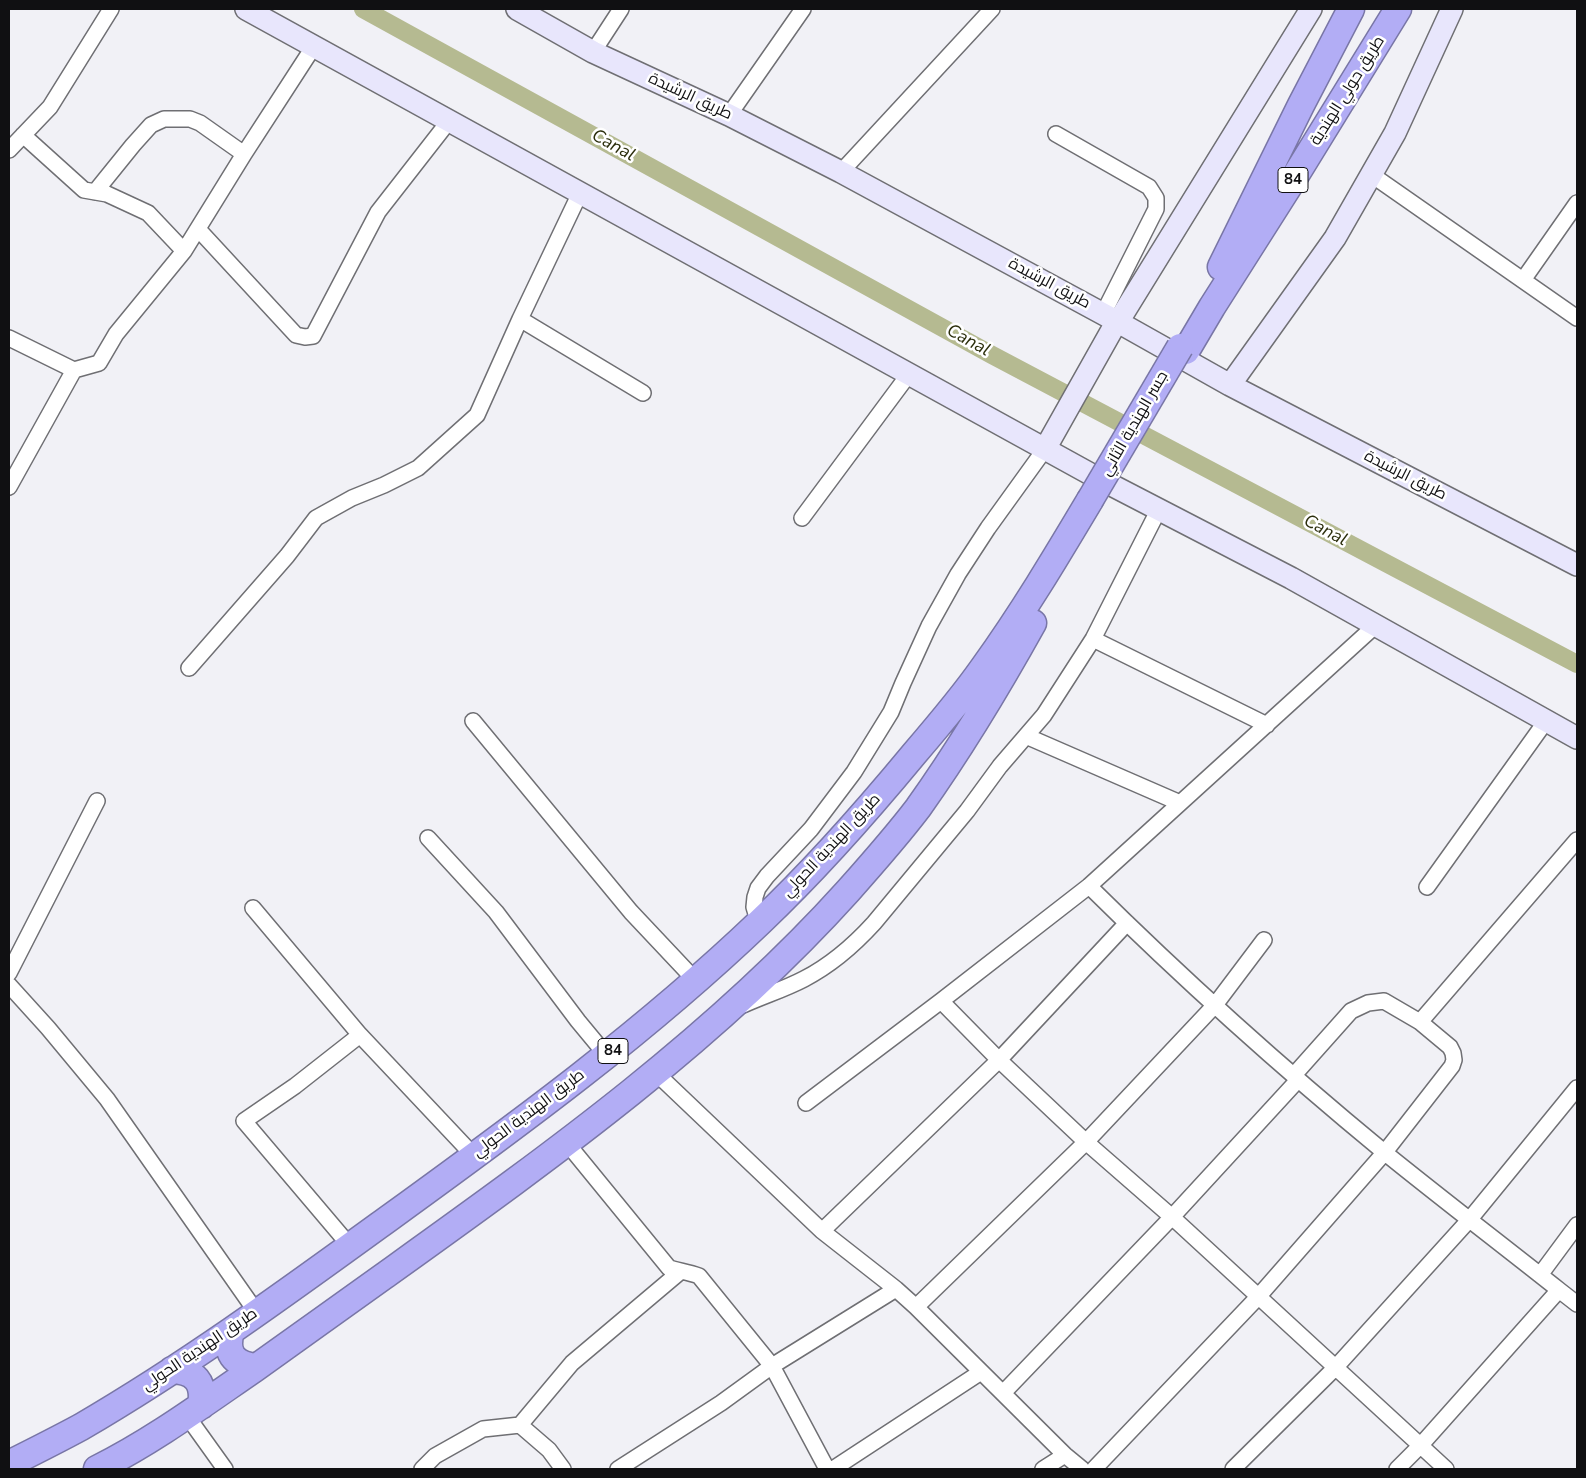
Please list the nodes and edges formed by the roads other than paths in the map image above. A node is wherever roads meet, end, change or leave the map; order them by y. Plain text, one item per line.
1 (111, 9) edge
2 (246, 9) edge
3 (517, 9) edge
4 (621, 9) edge
5 (803, 9) edge
6 (992, 9) edge
7 (1311, 9) edge
8 (1351, 9) edge
9 (1398, 9) edge
10 (1452, 9) edge
11 (314, 46) junction
12 (593, 52) junction
13 (729, 115) junction
14 (449, 121) junction
15 (1056, 134) dead end
16 (24, 135) junction
17 (9, 150) edge
18 (244, 154) junction
19 (842, 172) junction
20 (1372, 175) junction
21 (96, 192) junction
22 (580, 193) junction
23 (1577, 203) edge
24 (198, 229) junction
25 (184, 251) junction
26 (1523, 280) junction
27 (1577, 318) edge
28 (1113, 319) junction
29 (520, 320) junction
30 (9, 338) edge
31 (1183, 349) junction
32 (74, 370) junction
33 (909, 374) junction
34 (1230, 385) junction
35 (643, 393) dead end
36 (1045, 449) junction
37 (9, 487) edge
38 (1094, 502) junction
39 (1159, 509) junction
40 (802, 518) dead end
41 (1577, 566) edge
42 (1376, 626) junction
43 (1093, 640) junction
44 (189, 668) dead end
45 (1546, 720) junction
46 (473, 721) dead end
47 (1267, 725) junction
48 (1026, 736) junction
49 (1577, 738) edge
50 (97, 801) dead end
51 (1180, 803) junction
52 (428, 838) dead end
53 (1577, 840) edge
54 (1089, 886) junction
55 (1426, 887) dead end
56 (253, 908) dead end
57 (761, 922) junction
58 (1127, 923) junction
59 (1264, 940) dead end
60 (9, 973) edge
61 (696, 981) junction
62 (9, 985) edge
63 (942, 1001) junction
64 (1215, 1005) junction
65 (729, 1011) junction
66 (1420, 1022) junction
67 (360, 1034) junction
68 (606, 1056) junction
69 (1000, 1060) junction
70 (655, 1072) junction
71 (1296, 1078) junction
72 (1577, 1088) edge
73 (806, 1103) dead end
74 (566, 1142) junction
75 (1086, 1142) junction
76 (1385, 1152) junction
77 (474, 1156) junction
78 (1172, 1217) junction
79 (1470, 1219) junction
80 (1577, 1225) edge
81 (822, 1231) junction
82 (350, 1246) junction
83 (681, 1272) junction
84 (1540, 1275) junction
85 (896, 1289) junction
86 (1559, 1290) junction
87 (1258, 1297) junction
88 (1577, 1304) edge
89 (916, 1307) junction
90 (256, 1313) junction
91 (231, 1330) junction
92 (772, 1366) junction
93 (256, 1367) junction
94 (1335, 1368) junction
95 (172, 1370) junction
96 (981, 1372) junction
97 (1003, 1392) junction
98 (194, 1411) junction
99 (520, 1425) junction
100 (1420, 1446) junction
101 (1065, 1455) junction
102 (9, 1464) edge
103 (97, 1469) edge
104 (225, 1469) edge
105 (422, 1469) edge
106 (563, 1469) edge
107 (618, 1469) edge
108 (827, 1469) edge
109 (833, 1469) edge
110 (1043, 1469) edge
111 (1082, 1469) edge
112 (1094, 1469) edge
113 (1233, 1469) edge
114 (1397, 1469) edge
115 (1446, 1469) edge

1 - 16 street
2 - 11 street
3 - 12 street, طريق الرشيدة
4 - 12 street
5 - 13 street
6 - 19 street
7 - 28 street
8 - 31 highway, طريق حولي الهندية / 84
9 - 31 highway, طريق حولي الهندية / 84
10 - 20 street
11 - 14 street
11 - 18 street
12 - 13 street, طريق الرشيدة
13 - 19 street, طريق الرشيدة
14 - 22 street
14 - 24 street
15 - 28 street
16 - 17 street
16 - 21 street
18 - 21 street
18 - 24 street
19 - 28 street, طريق الرشيدة
20 - 26 street
20 - 34 street
21 - 25 street
22 - 29 street
22 - 33 street
23 - 26 street
24 - 25 street
25 - 32 street
26 - 27 street
28 - 34 street, طريق الرشيدة
28 - 36 street
29 - 35 street
29 - 44 street
30 - 32 street
31 - 38 highway, جسر الهندية الثاني / 84
32 - 37 street
33 - 36 street
33 - 40 street
34 - 41 street, طريق الرشيدة
36 - 39 street
36 - 57 street
38 - 57 highway, طريق الهندية الحولي / 84
38 - 65 highway, 84
39 - 42 street
39 - 43 street
42 - 45 street
42 - 47 street
43 - 47 street
43 - 48 street
45 - 49 street
45 - 55 street
46 - 61 street
47 - 51 street
48 - 51 street
48 - 65 street
50 - 60 street
51 - 54 street
52 - 68 street
53 - 66 street
54 - 58 street
54 - 63 street
56 - 67 street
57 - 61 highway, طريق الهندية الحولي / 84
58 - 64 street
58 - 69 street
59 - 64 street
61 - 68 highway, طريق الهندية الحولي / 84
62 - 90 street
63 - 69 street
63 - 73 street
64 - 71 street
64 - 75 street
65 - 70 highway, 84
66 - 71 street
66 - 76 street
67 - 77 street
67 - 82 street
68 - 77 highway, طريق الهندية الحولي / 84
69 - 75 street
69 - 81 street
70 - 74 highway, 84
70 - 81 street
71 - 76 street
71 - 78 street
72 - 79 street
74 - 83 street
74 - 93 highway, 84
75 - 78 street
75 - 89 street
76 - 79 street
76 - 87 street
77 - 82 highway, طريق الهندية الحولي / 84
78 - 87 street
78 - 97 street
79 - 84 street
79 - 94 street
80 - 84 street
81 - 85 street
82 - 90 highway, طريق الهندية الحولي / 84
83 - 92 street
83 - 99 street
84 - 86 street
85 - 89 street
85 - 92 street
86 - 88 street
86 - 100 street
87 - 94 street
87 - 112 street
89 - 96 street
90 - 91 highway, طريق الهندية الحولي / 84
91 - 93 highway
91 - 95 highway, طريق الهندية الحولي / 84
92 - 107 street
92 - 108 street
93 - 98 highway, 84
94 - 100 street
94 - 113 street
95 - 98 highway
95 - 102 highway, طريق الهندية الحولي / 84
96 - 97 street
96 - 109 street
97 - 101 street
98 - 103 highway, 84
98 - 104 street
99 - 105 street
99 - 106 street
100 - 114 street
100 - 115 street
101 - 110 street
101 - 111 street

